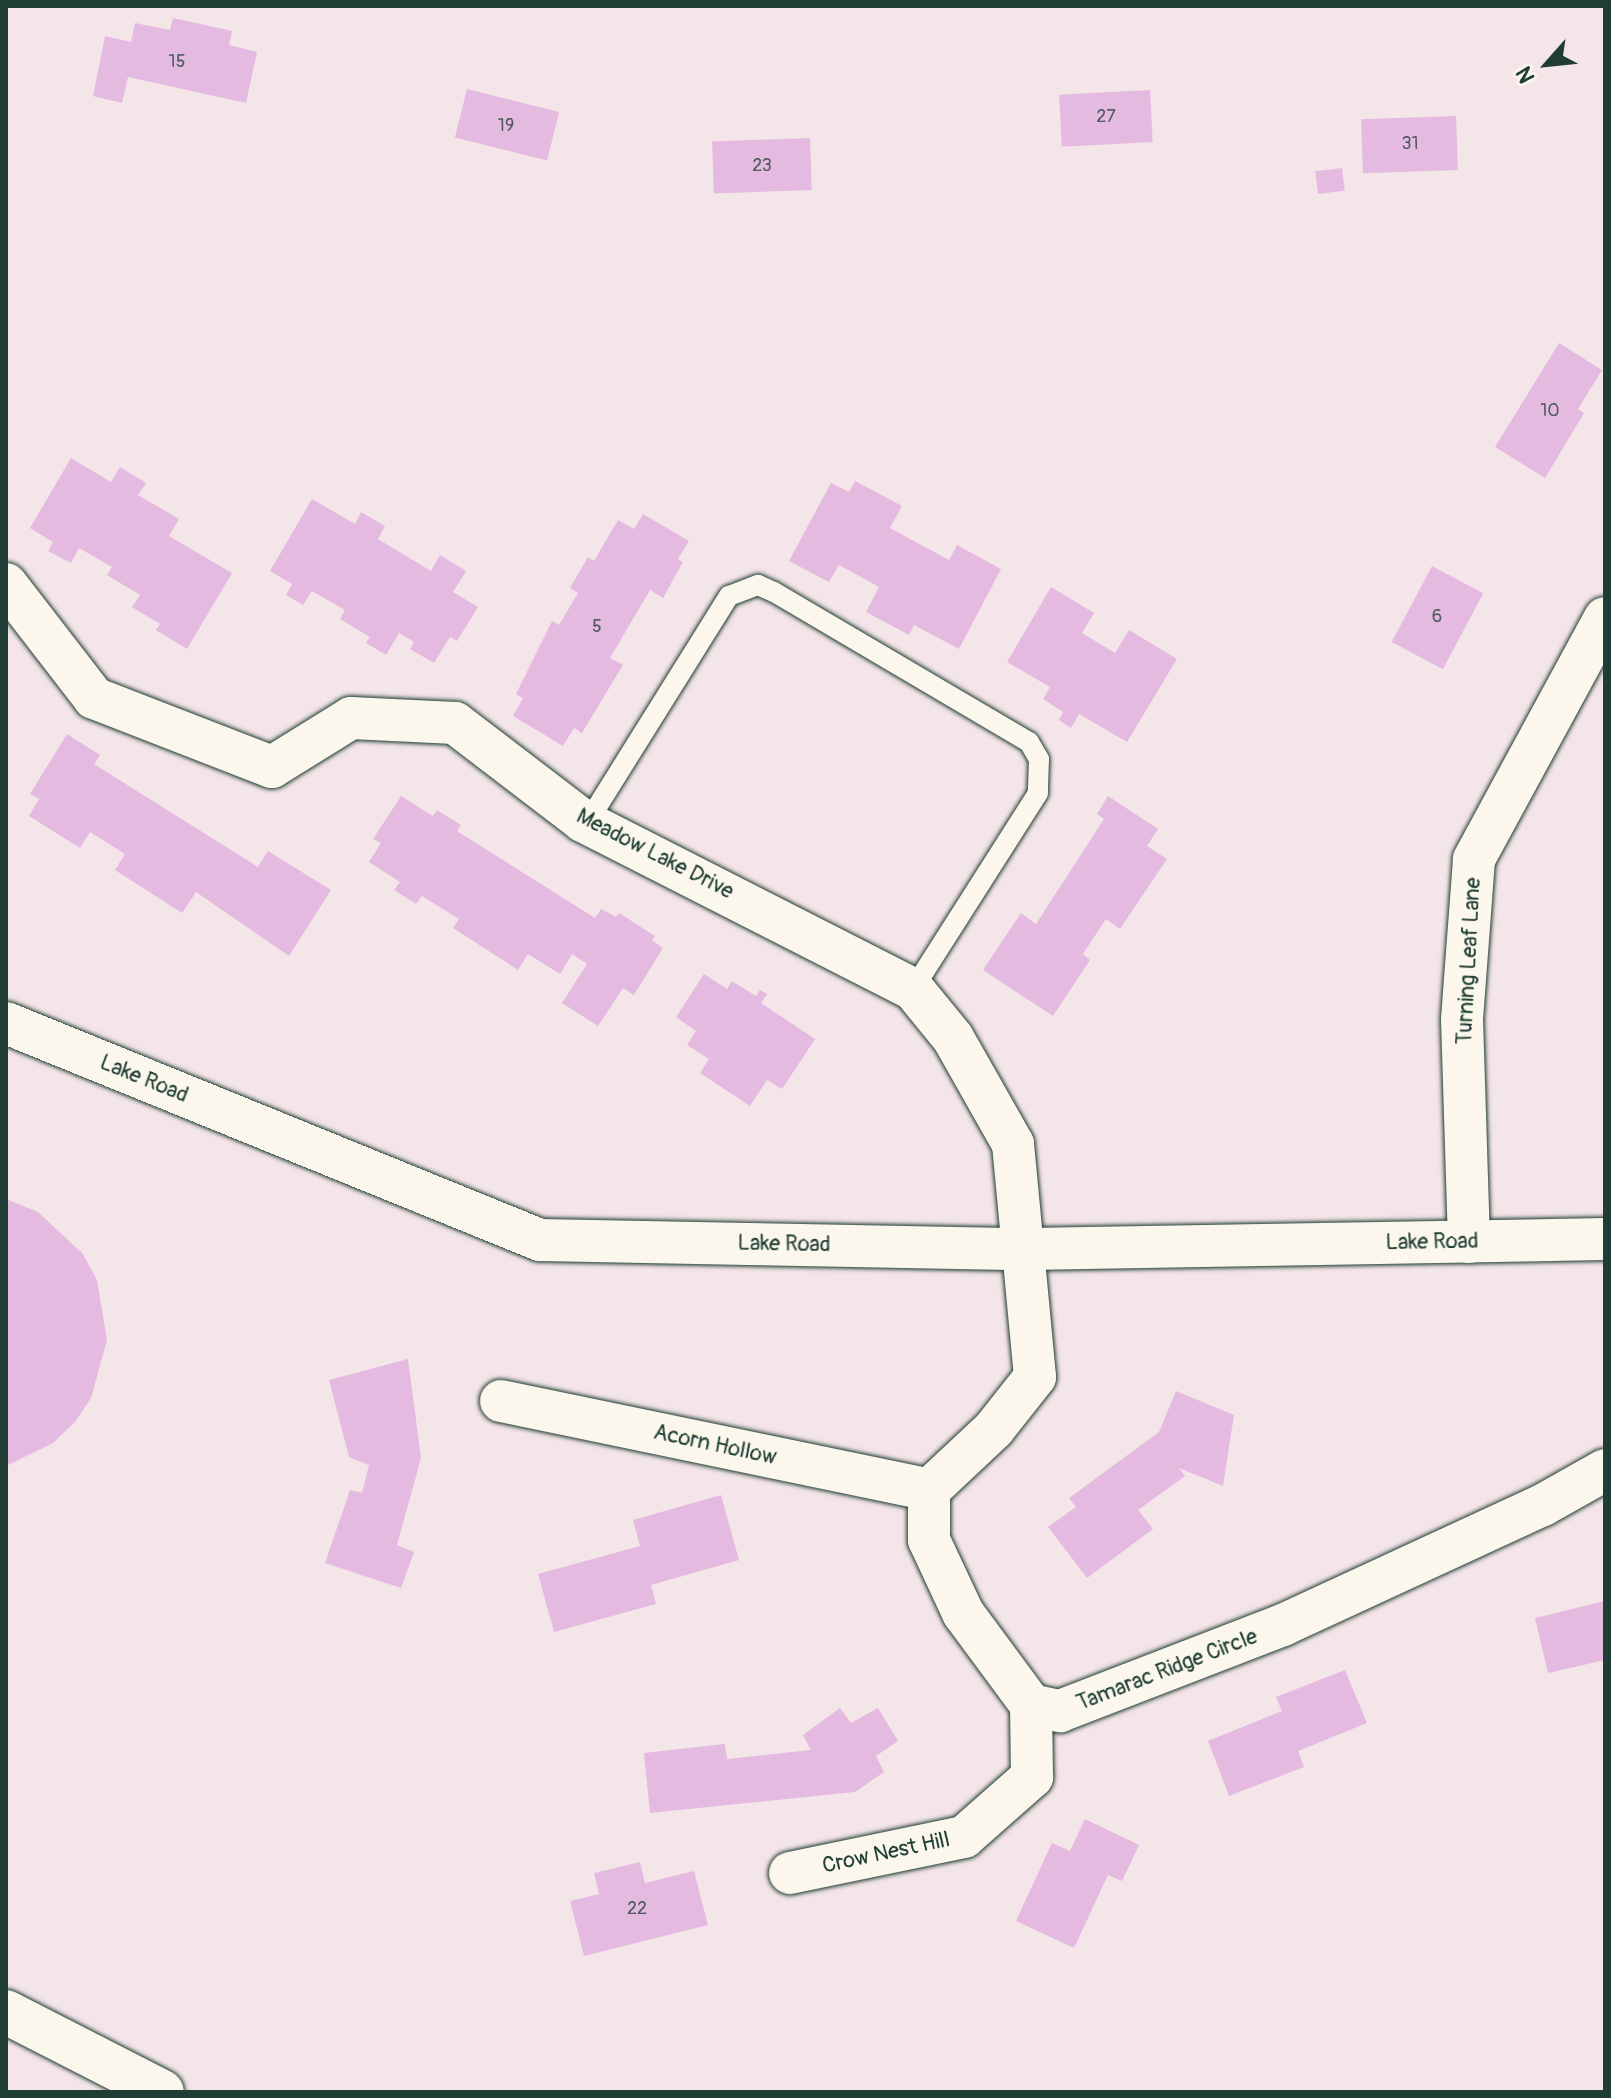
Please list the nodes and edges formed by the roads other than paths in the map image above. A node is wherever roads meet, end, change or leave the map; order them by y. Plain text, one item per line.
1 (6, 584) edge
2 (1605, 618) edge
3 (587, 823) junction
4 (913, 989) junction
5 (6, 1023) edge
6 (1605, 1239) edge
7 (1469, 1242) junction
8 (1022, 1249) junction
9 (501, 1401) dead end
10 (1605, 1470) edge
11 (929, 1490) junction
12 (1031, 1705) junction
13 (790, 1873) dead end
14 (6, 2012) edge
15 (162, 2092) edge

1 - 3 street, Meadow Lake Drive
2 - 7 street, Turning Leaf Lane
3 - 4 street, Meadow Lake Drive
3 - 4 lane
4 - 8 street, Meadow Lake Drive
5 - 8 street, Lake Road
6 - 7 street, Lake Road
7 - 8 street, Lake Road
8 - 11 street
9 - 11 street, Acorn Hollow
10 - 12 street, Tamarac Ridge Circle
11 - 12 street
12 - 13 street, Crow Nest Hill
14 - 15 main road

